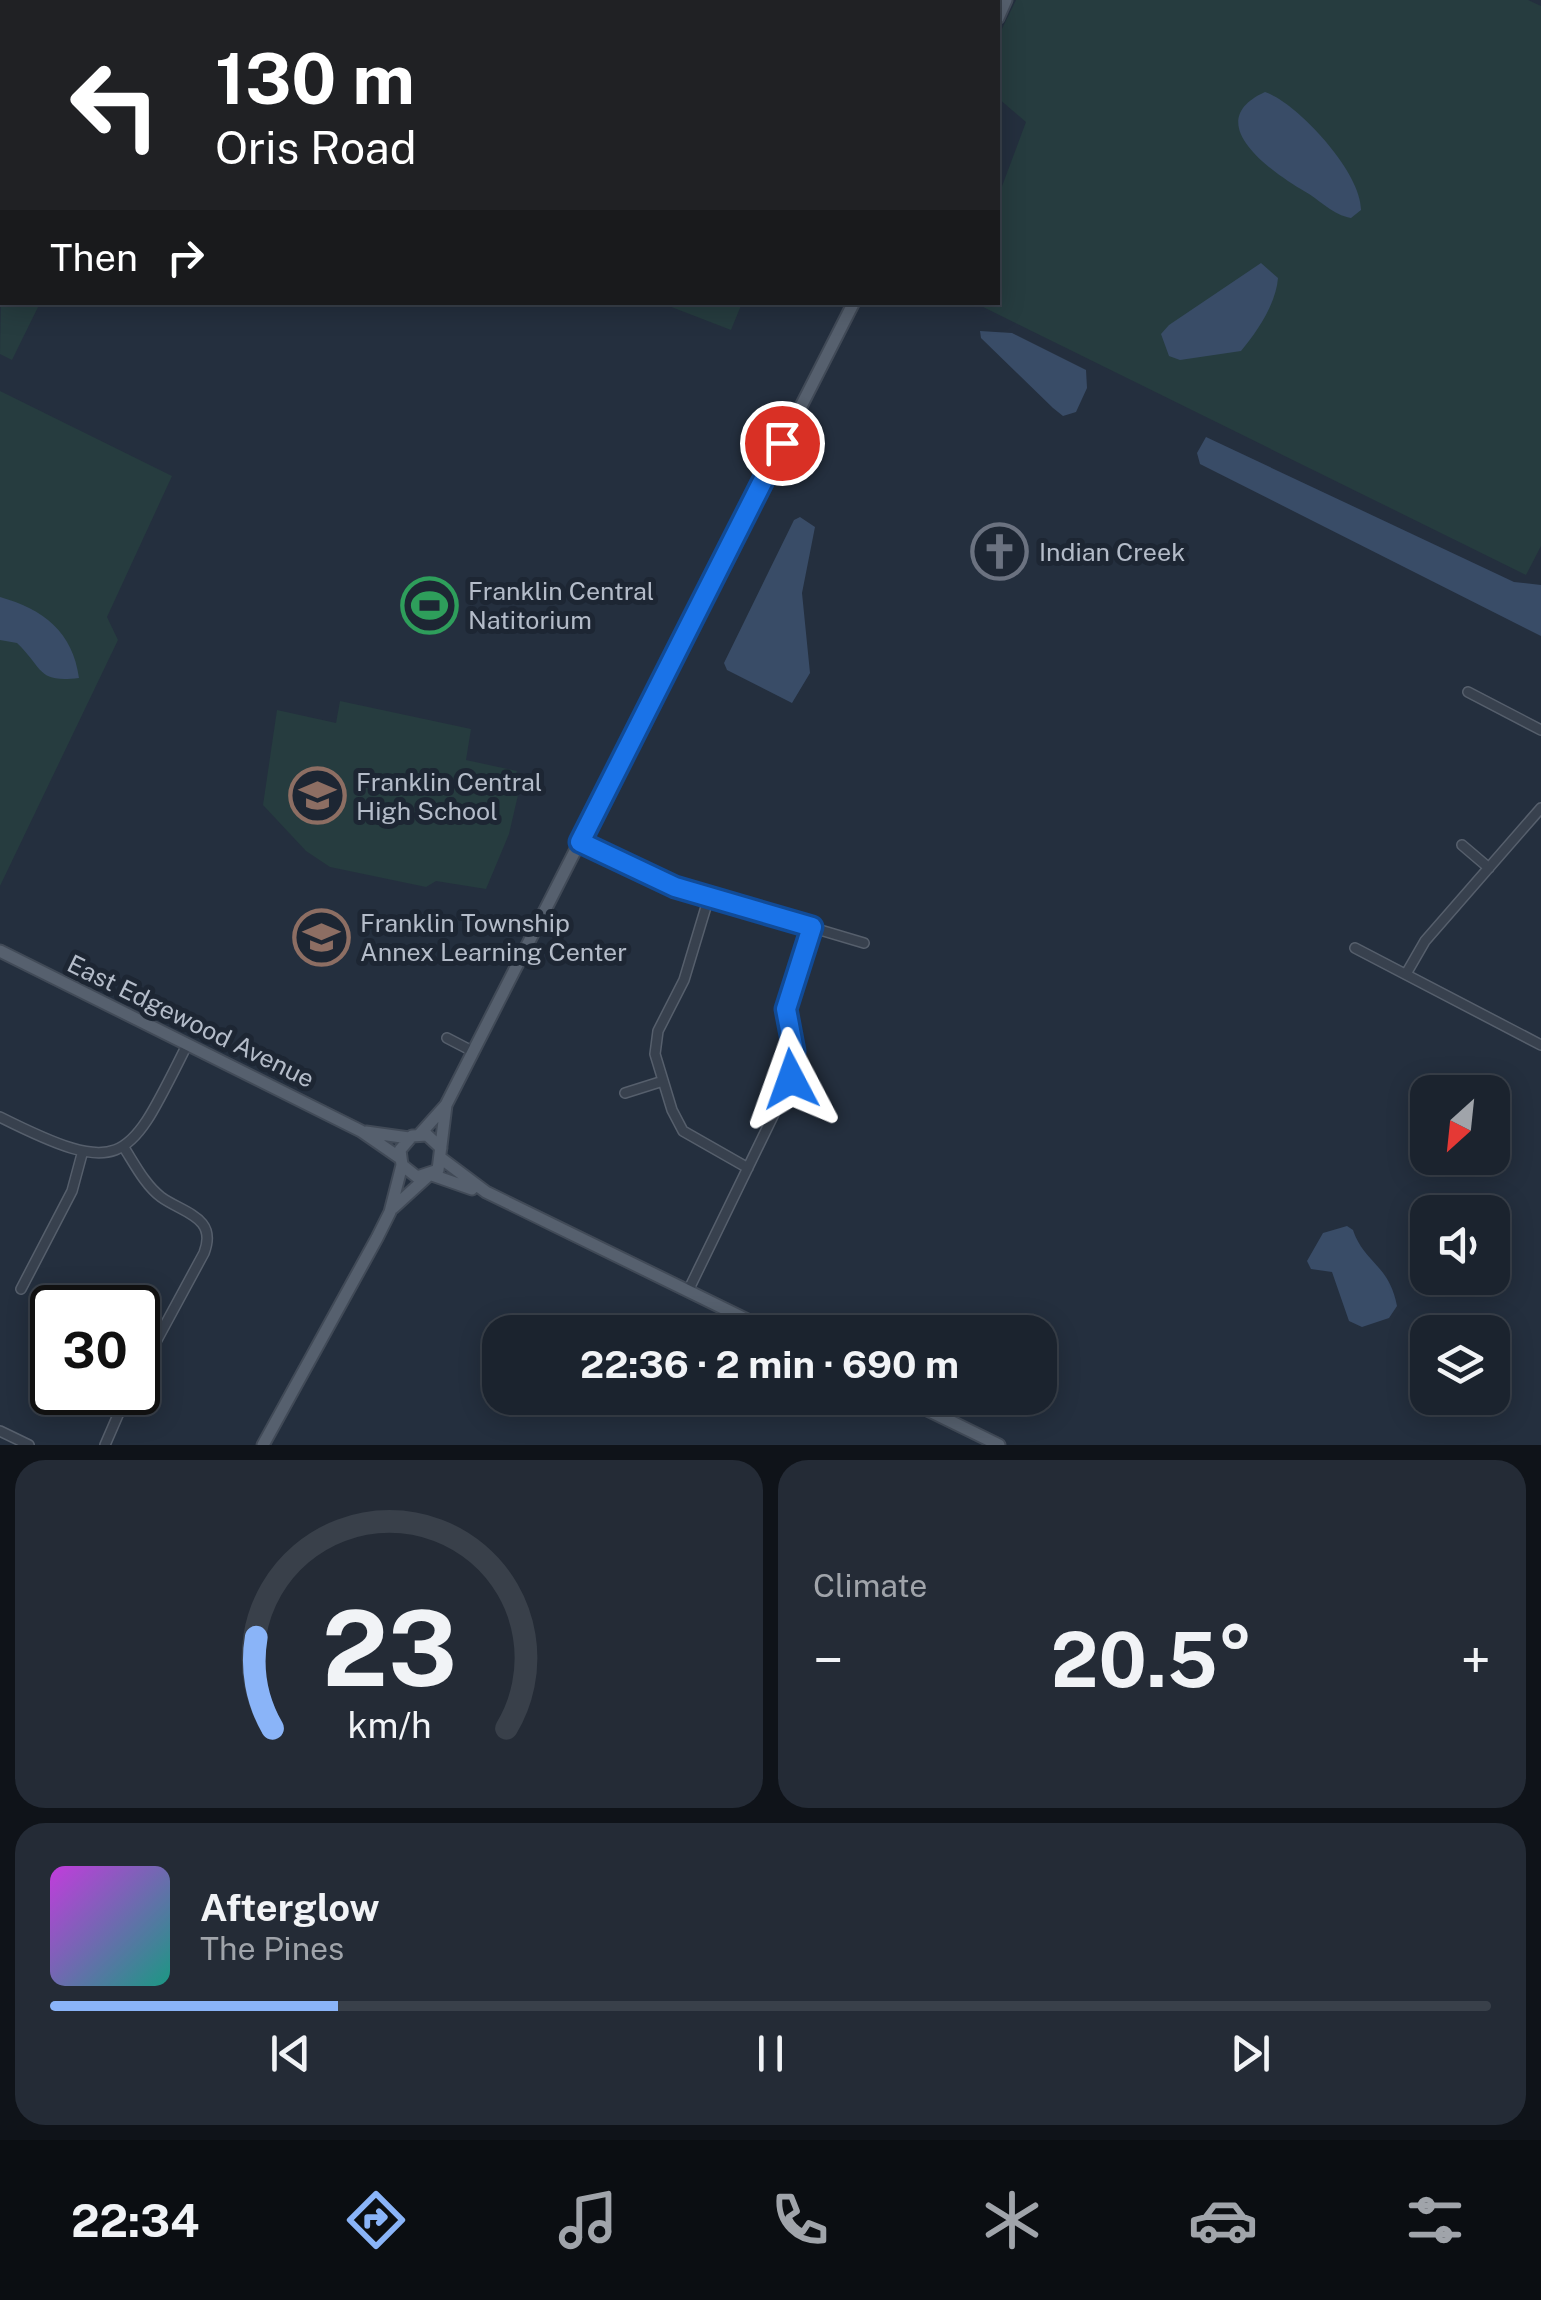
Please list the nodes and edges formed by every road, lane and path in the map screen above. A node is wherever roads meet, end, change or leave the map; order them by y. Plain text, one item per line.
1 (852, 305) edge
2 (1468, 692) dead end
3 (1541, 730) edge
4 (1541, 808) edge
5 (580, 842) junction
6 (1462, 845) dead end
7 (1489, 868) junction
8 (709, 897) junction
9 (812, 927) junction
10 (864, 943) dead end
11 (1355, 948) dead end
12 (0, 952) edge
13 (1406, 974) junction
14 (447, 1038) dead end
15 (1540, 1041) edge
16 (188, 1045) junction
17 (474, 1052) junction
18 (662, 1081) junction
19 (626, 1093) dead end
20 (446, 1105) junction
21 (0, 1117) edge
22 (361, 1131) junction
23 (414, 1136) junction
24 (123, 1146) junction
25 (82, 1154) junction
26 (442, 1154) junction
27 (401, 1162) junction
28 (748, 1168) junction
29 (430, 1176) junction
30 (486, 1192) junction
31 (390, 1212) junction
32 (21, 1289) dead end
33 (688, 1291) junction
34 (737, 1315) edge
35 (160, 1334) edge
36 (118, 1415) edge
37 (939, 1415) edge
38 (0, 1431) edge
39 (29, 1445) edge
40 (106, 1445) edge
41 (263, 1445) edge
42 (1000, 1445) edge

1 - 5 main road
2 - 3 street
4 - 7 street
5 - 8 street
5 - 17 main road
6 - 7 street
7 - 13 street
8 - 9 street
8 - 18 street
9 - 10 street
9 - 28 street
11 - 13 street
12 - 16 main road, East Edgewood Avenue
13 - 15 street
14 - 17 street
16 - 22 main road, East Edgewood Avenue
16 - 24 street
17 - 20 main road
18 - 19 street
18 - 28 street
20 - 23 main road
20 - 26 main road
21 - 25 street
22 - 23 main road
22 - 27 main road
23 - 26 main road
23 - 27 main road
24 - 25 street
24 - 35 street
25 - 32 street
26 - 29 main road
26 - 30 main road
27 - 29 main road
27 - 31 main road
28 - 33 street
29 - 30 main road
29 - 31 main road
30 - 33 main road
31 - 41 main road
33 - 34 main road
36 - 40 street
37 - 42 main road
38 - 39 street

